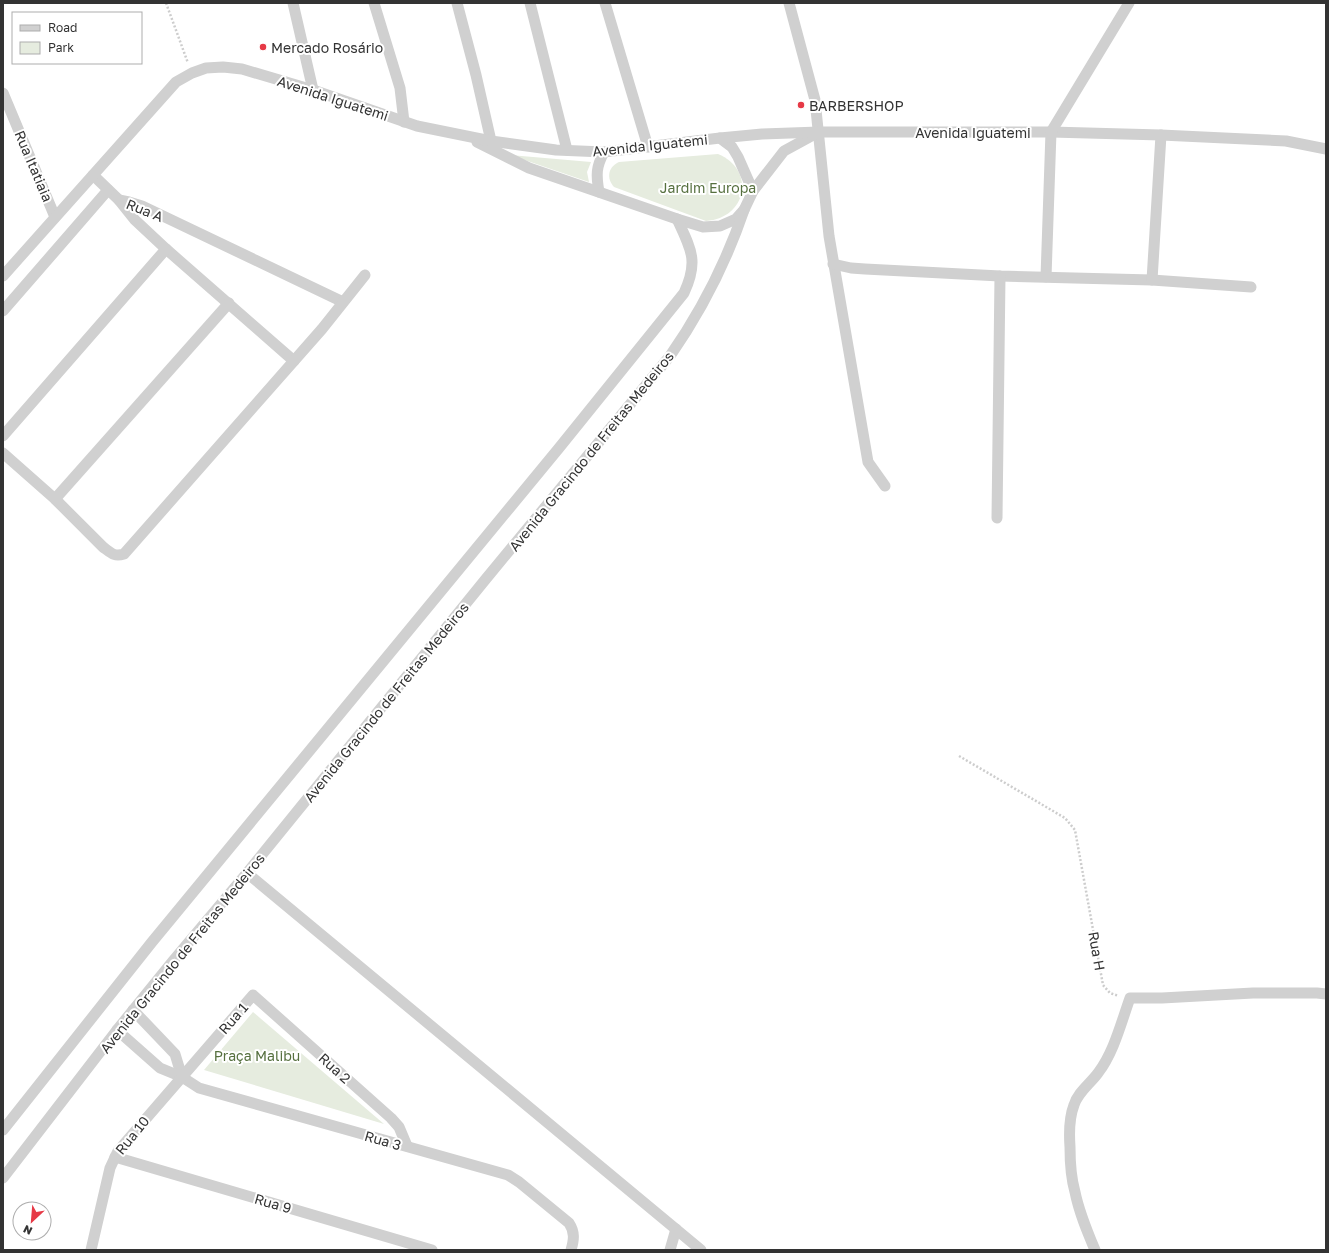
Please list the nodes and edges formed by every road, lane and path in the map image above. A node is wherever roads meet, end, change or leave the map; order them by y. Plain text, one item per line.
1 (166, 3) edge
2 (293, 3) edge
3 (374, 3) edge
4 (458, 3) edge
5 (530, 3) edge
6 (605, 3) edge
7 (789, 3) edge
8 (1129, 3) edge
9 (192, 73) junction
10 (313, 90) junction
11 (3, 93) edge
12 (404, 122) junction
13 (819, 132) junction
14 (1051, 132) junction
15 (1161, 135) junction
16 (468, 136) junction
17 (720, 138) junction
18 (491, 141) junction
19 (648, 146) junction
20 (1326, 149) edge
21 (567, 150) junction
22 (604, 152) junction
23 (93, 175) junction
24 (108, 190) junction
25 (752, 191) junction
26 (599, 192) junction
27 (119, 200) junction
28 (744, 210) junction
29 (55, 217) junction
30 (677, 219) junction
31 (166, 249) junction
32 (833, 264) junction
33 (366, 275) dead end
34 (3, 276) edge
35 (1000, 276) junction
36 (1046, 277) junction
37 (1152, 280) junction
38 (1251, 287) dead end
39 (343, 302) junction
40 (229, 303) junction
41 (3, 311) edge
42 (294, 361) junction
43 (3, 436) edge
44 (3, 453) edge
45 (885, 486) dead end
46 (55, 499) junction
47 (997, 518) dead end
48 (959, 756) dead end
49 (247, 873) junction
50 (1326, 994) edge
51 (253, 995) joint
52 (1130, 998) junction
53 (133, 1010) junction
54 (117, 1030) junction
55 (182, 1077) junction
56 (3, 1130) edge
57 (407, 1146) junction
58 (115, 1156) junction
59 (3, 1178) edge
60 (676, 1229) junction
61 (91, 1250) edge
62 (432, 1250) edge
63 (571, 1250) edge
64 (670, 1250) edge
65 (701, 1250) edge
66 (1095, 1250) edge

1 - 9 path
2 - 10 street
3 - 12 street
4 - 18 street
5 - 21 street
6 - 19 street
7 - 13 street
8 - 14 street
9 - 10 street, Avenida Iguatemi
9 - 23 street, Avenida Iguatemi
10 - 12 street, Avenida Iguatemi
11 - 29 street, Rua Itatiaia
12 - 16 street, Avenida Iguatemi
13 - 14 street, Avenida Iguatemi
13 - 17 street, Avenida Iguatemi
13 - 25 street, Avenida Gracindo de Freitas Medeiros
13 - 32 street
14 - 15 street, Avenida Iguatemi
14 - 36 street
15 - 20 street, Avenida Iguatemi
15 - 37 street
16 - 18 street, Avenida Iguatemi
16 - 26 street
17 - 19 street, Avenida Iguatemi
17 - 25 street
18 - 21 street, Avenida Iguatemi
19 - 22 street, Avenida Iguatemi
21 - 22 street, Avenida Iguatemi
22 - 26 street
23 - 24 street
23 - 29 street, Avenida Iguatemi
24 - 27 street
24 - 41 street
25 - 28 street, Avenida Gracindo de Freitas Medeiros
26 - 30 street
27 - 31 street, Rua A
27 - 39 street, Rua A
28 - 30 street
28 - 49 street, Avenida Gracindo de Freitas Medeiros
29 - 34 street, Avenida Iguatemi
30 - 56 street, Avenida Gracindo de Freitas Medeiros
31 - 40 street, Rua A
31 - 43 street
32 - 35 street
32 - 45 street
33 - 39 street
35 - 36 street
35 - 47 street
36 - 37 street
37 - 38 street
39 - 42 street
40 - 42 street, Rua A
40 - 46 street
42 - 46 street
44 - 46 street
48 - 52 path, Rua H
49 - 53 street, Avenida Gracindo de Freitas Medeiros
49 - 60 street
50 - 52 street
51 - 55 street, Rua 1
51 - 57 street, Rua 2
52 - 66 street
53 - 54 street, Avenida Gracindo de Freitas Medeiros
53 - 55 street
54 - 55 street, Rua 3
54 - 59 street, Avenida Gracindo de Freitas Medeiros
55 - 57 street, Rua 3
55 - 58 street, Rua 10
57 - 63 street, Rua 3
58 - 61 street, Rua 10
58 - 62 street, Rua 9
60 - 64 street
60 - 65 street

